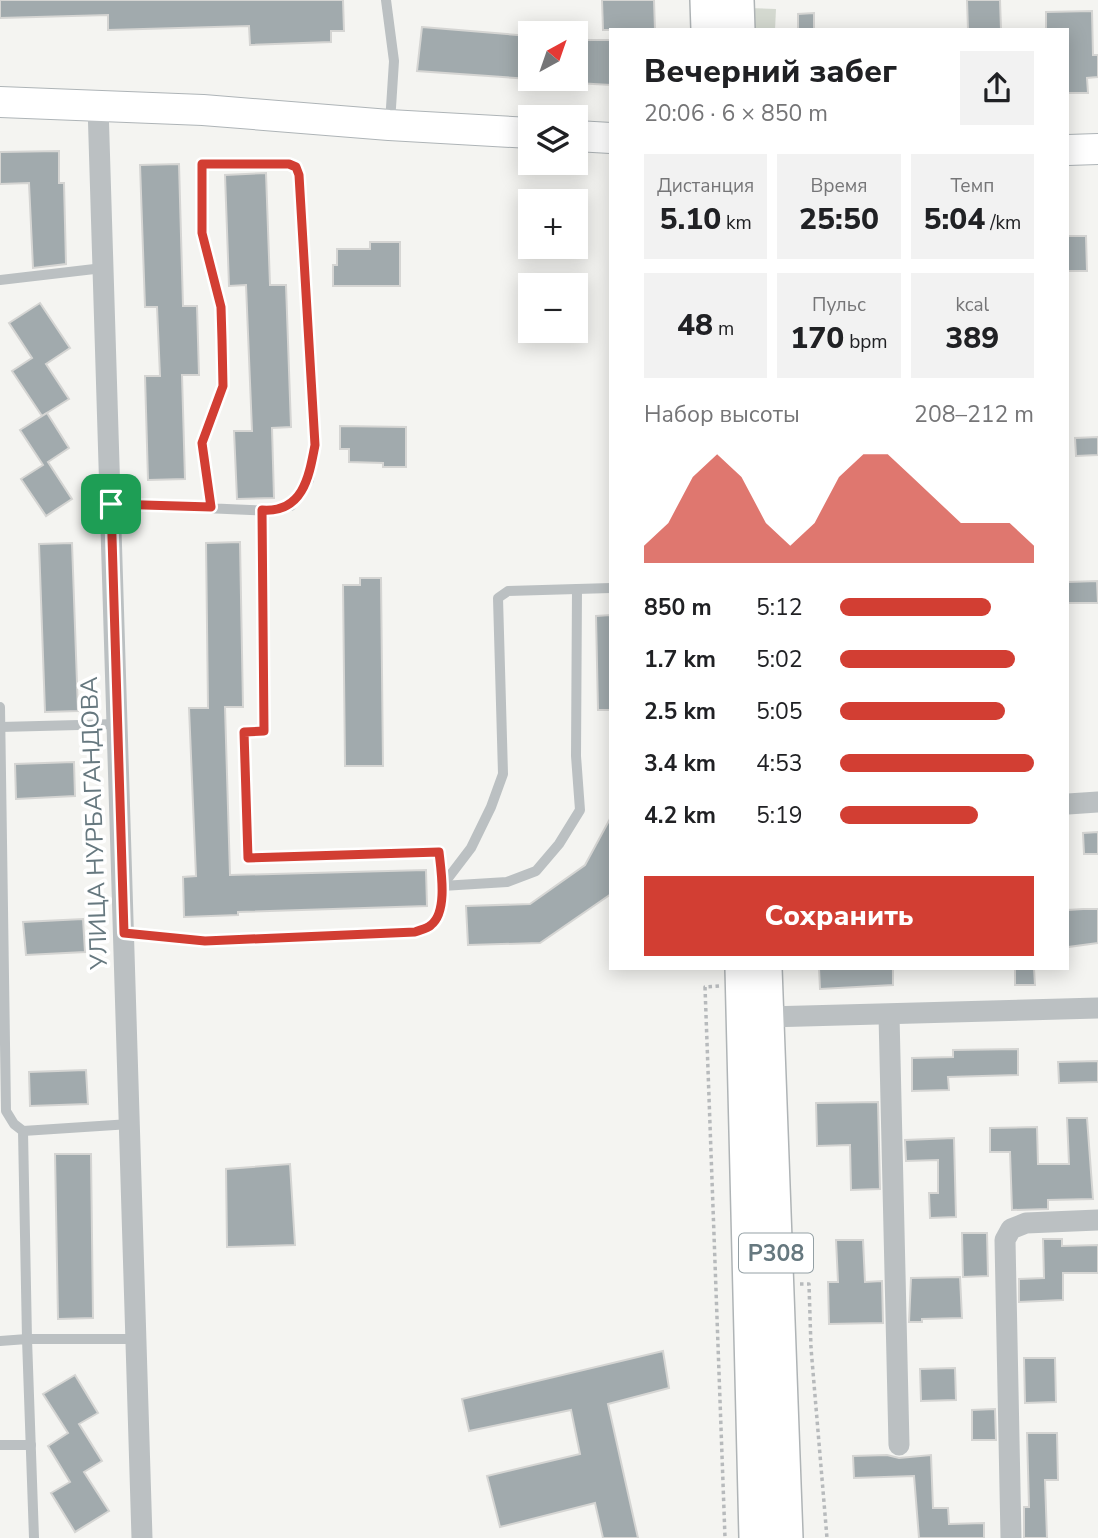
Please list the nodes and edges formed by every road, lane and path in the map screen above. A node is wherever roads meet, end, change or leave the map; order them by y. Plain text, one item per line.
1 (386, 0) edge
2 (707, 0) edge
3 (737, 0) edge
4 (708, 28) edge
5 (738, 28) edge
6 (0, 102) edge
7 (98, 106) junction
8 (389, 125) junction
9 (518, 132) edge
10 (588, 137) edge
11 (609, 138) edge
12 (1098, 149) edge
13 (1069, 150) edge
14 (103, 268) junction
15 (0, 280) edge
16 (111, 504) junction
17 (211, 507) junction
18 (262, 510) junction
19 (609, 588) edge
20 (577, 589) junction
21 (0, 707) edge
22 (118, 724) junction
23 (0, 727) edge
24 (1098, 802) edge
25 (1069, 804) edge
26 (442, 886) junction
27 (124, 933) junction
28 (742, 970) edge
29 (765, 970) edge
30 (1098, 1008) edge
31 (889, 1015) junction
32 (767, 1017) junction
33 (130, 1124) junction
34 (23, 1131) junction
35 (1098, 1220) edge
36 (27, 1339) junction
37 (136, 1339) junction
38 (0, 1341) edge
39 (0, 1445) edge
40 (31, 1445) junction
41 (899, 1445) dead end
42 (34, 1538) edge
43 (142, 1538) edge
44 (756, 1538) edge
45 (786, 1538) edge
46 (1011, 1538) edge

1 - 8 lane
2 - 4 main road
3 - 5 main road
6 - 7 street
7 - 8 street
7 - 14 street, УЛИЦА НУРБАГАНДОВА
8 - 9 street
10 - 11 street
12 - 13 street
14 - 15 lane
14 - 16 street, УЛИЦА НУРБАГАНДОВА
16 - 17 lane
16 - 22 street, УЛИЦА НУРБАГАНДОВА
17 - 18 lane
17 - 18 lane
18 - 26 lane
19 - 20 lane
20 - 26 lane
20 - 26 lane
21 - 23 lane
22 - 23 lane
22 - 27 street, УЛИЦА НУРБАГАНДОВА
23 - 34 lane
24 - 25 street
26 - 27 lane
27 - 33 street, УЛИЦА НУРБАГАНДОВА
28 - 44 main road, P308
29 - 32 main road, P308
30 - 31 street
31 - 32 street
31 - 41 street
32 - 45 main road, P308
33 - 34 lane
33 - 37 street, УЛИЦА НУРБАГАНДОВА
34 - 36 lane
35 - 46 street
36 - 37 lane
36 - 38 lane
36 - 40 lane
37 - 43 street, УЛИЦА НУРБАГАНДОВА
39 - 40 lane
40 - 42 lane

